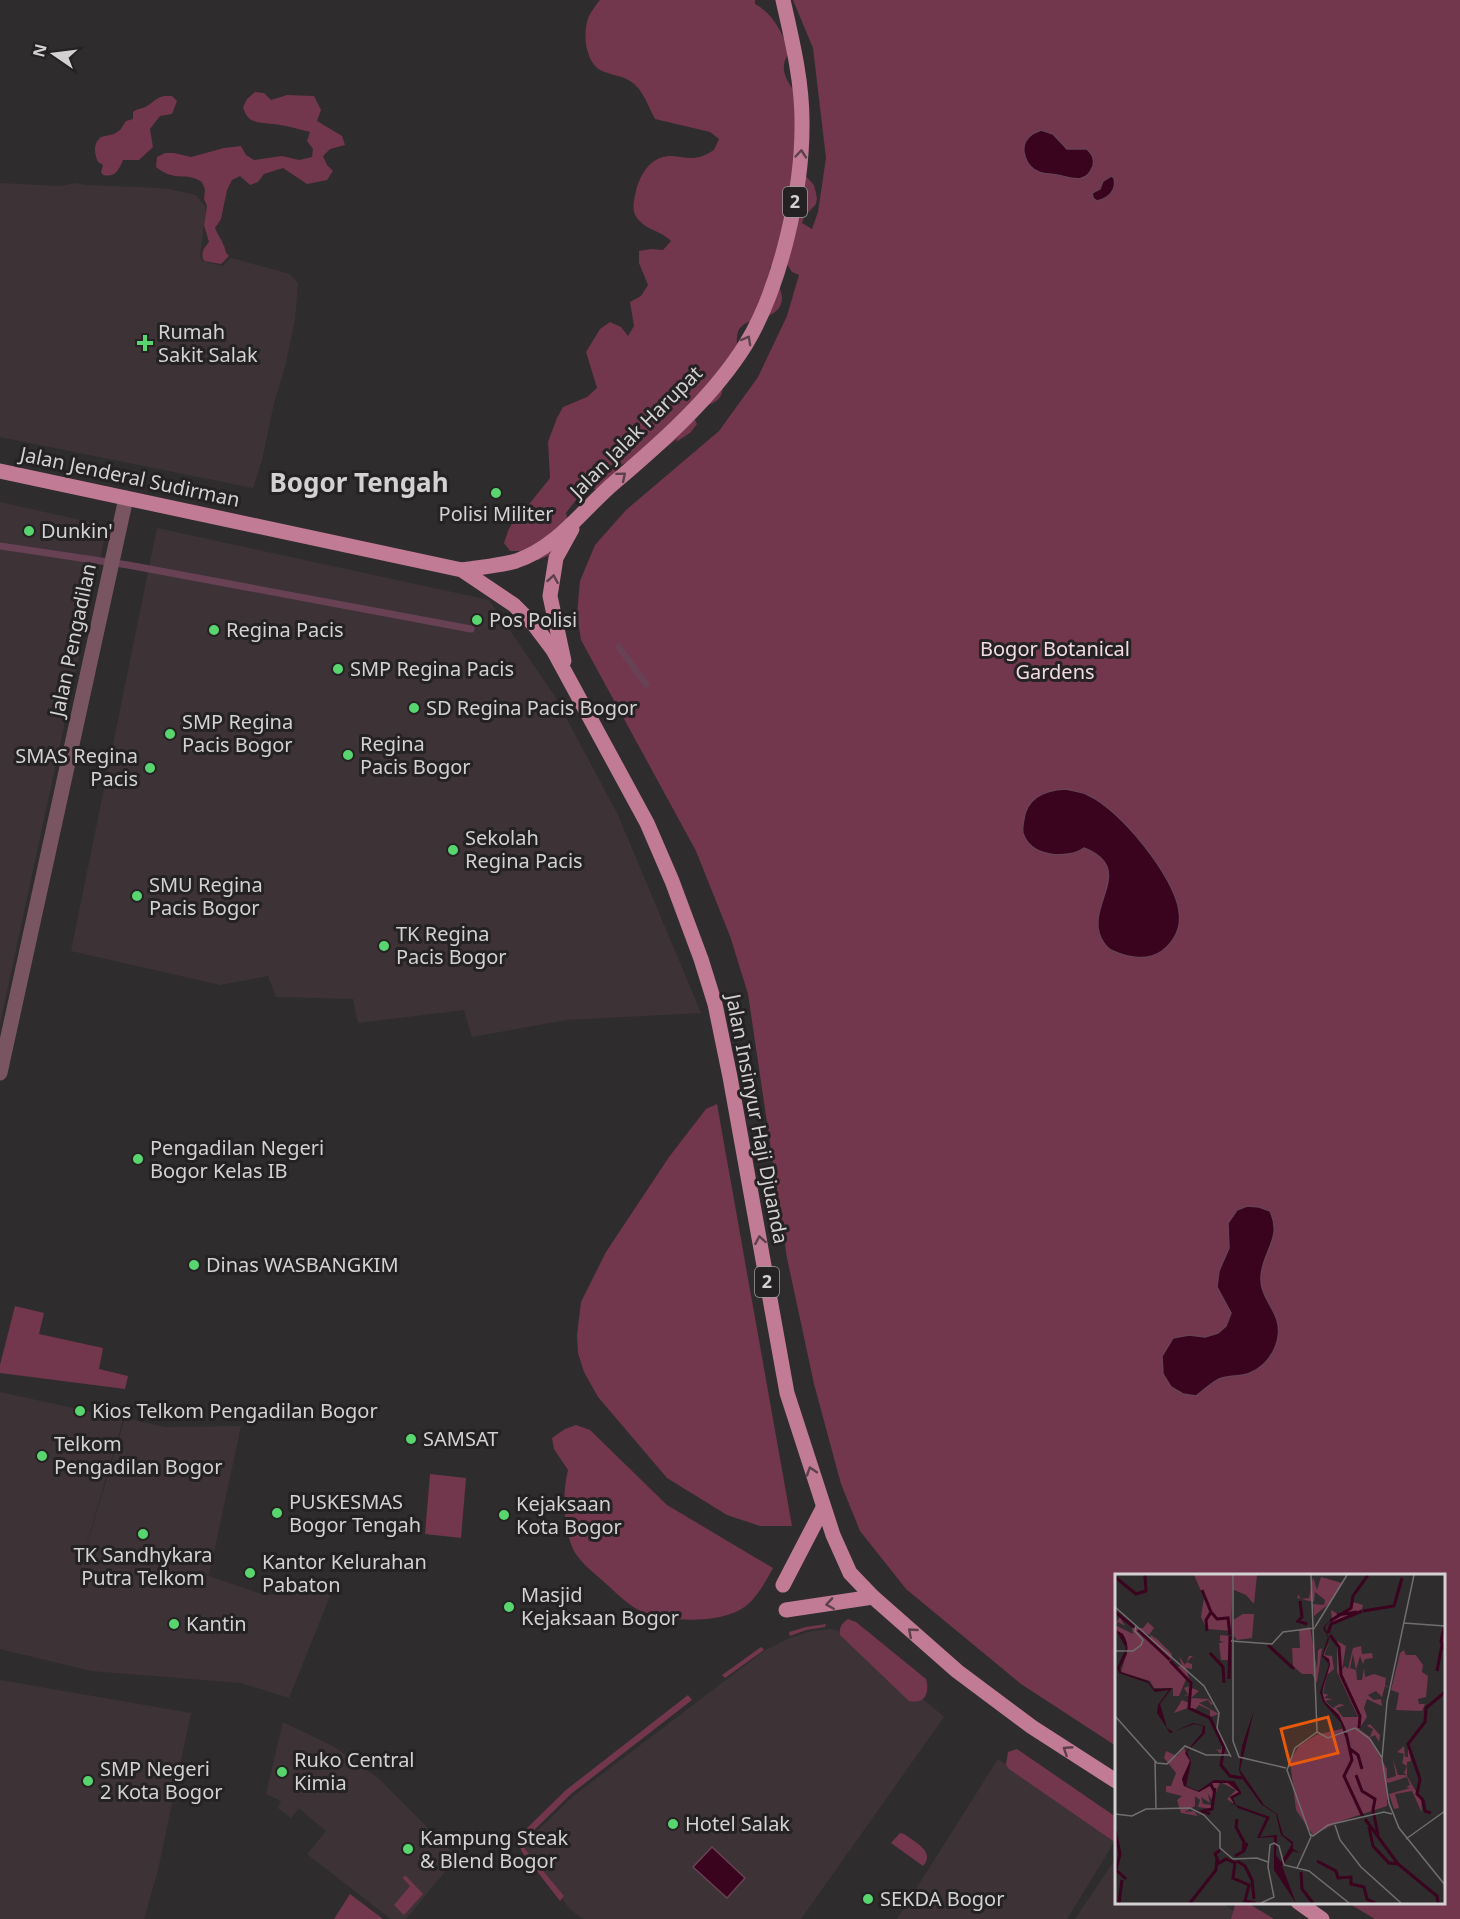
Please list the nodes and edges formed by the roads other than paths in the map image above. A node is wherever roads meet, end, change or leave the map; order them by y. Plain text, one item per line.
1 (783, 0) edge
2 (0, 471) edge
3 (126, 498) junction
4 (580, 517) junction
5 (462, 570) junction
6 (567, 678) junction
7 (0, 1073) edge
8 (823, 1508) junction
9 (783, 1585) dead end
10 (873, 1597) junction
11 (786, 1610) dead end
12 (1115, 1780) edge
13 (1301, 1904) edge
14 (1322, 1919) edge

4 -> 1 main road, Jalan Jalak Harupat / 2
2 - 3 main road, Jalan Jenderal Sudirman
3 - 5 main road, Jalan Jenderal Sudirman
3 - 7 street, Jalan Pengadilan
4 - 5 main road, Jalan Jalak Harupat
6 -> 4 main road, Jalan Jalak Harupat / 2
5 - 6 main road
8 -> 6 main road, Jalan Insinyur Haji Djuanda / 2
8 - 9 main road
8 - 10 main road, Jalan Insinyur Haji Djuanda / 2
10 -> 11 main road
12 -> 10 main road, Jalan Insinyur Haji Djuanda / 2
13 - 14 main road

